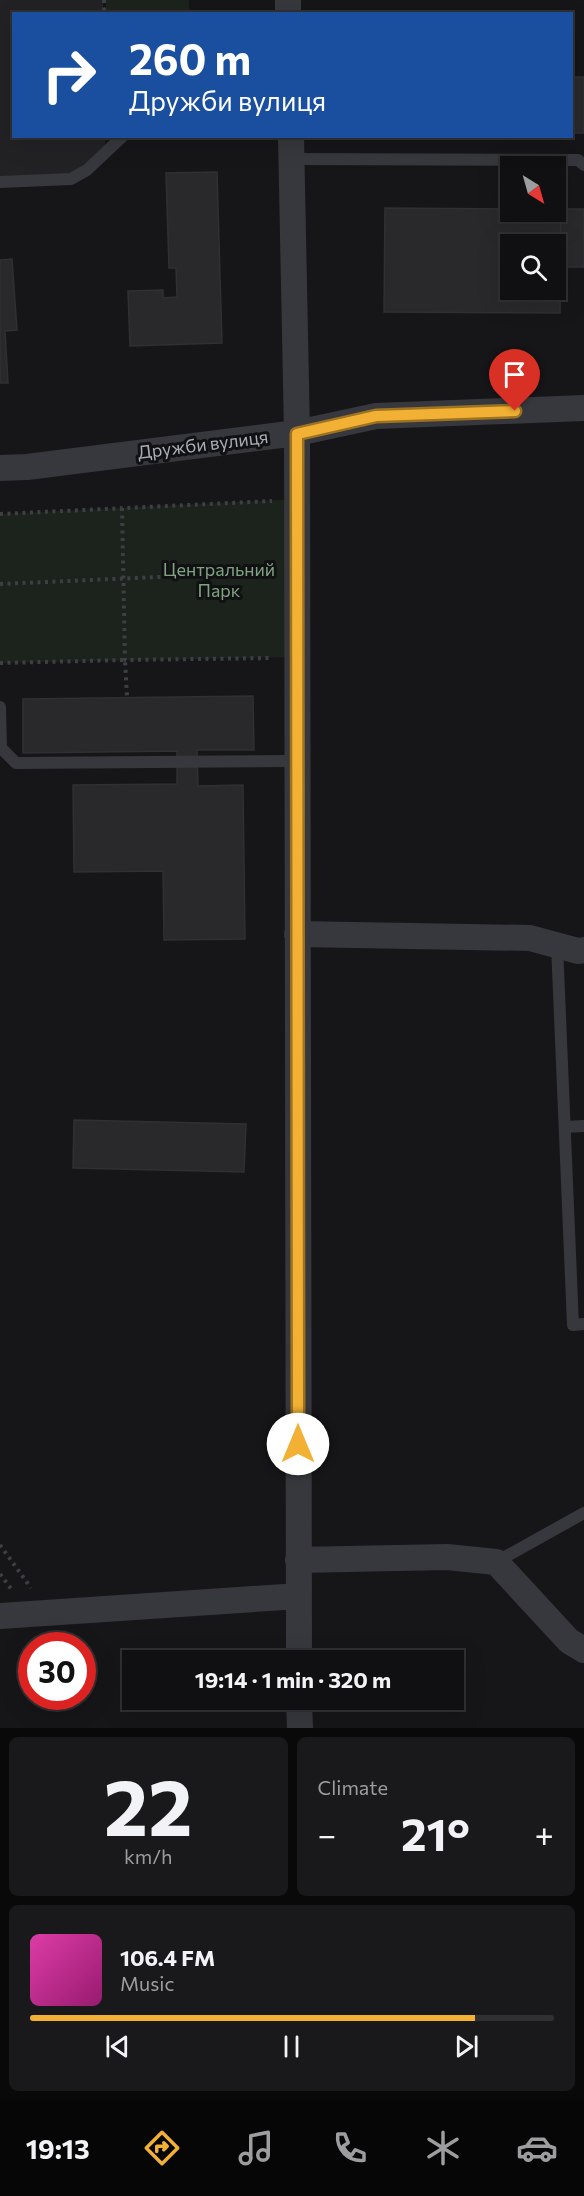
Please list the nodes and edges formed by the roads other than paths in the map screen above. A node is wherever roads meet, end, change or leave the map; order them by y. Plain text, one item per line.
1 (121, 138) edge
2 (291, 148) edge
3 (584, 165) edge
4 (0, 182) edge
5 (584, 408) edge
6 (297, 434) junction
7 (0, 468) edge
8 (0, 707) edge
9 (297, 761) junction
10 (297, 934) junction
11 (557, 945) junction
12 (584, 950) edge
13 (584, 1126) edge
14 (565, 1127) junction
15 (584, 1324) edge
16 (584, 1513) edge
17 (298, 1560) junction
18 (496, 1562) junction
19 (298, 1596) junction
20 (0, 1616) edge
21 (299, 1650) edge
22 (584, 1650) edge
23 (299, 1710) edge
24 (300, 1728) edge

1 - 4 lane
2 - 3 lane
2 - 6 street
5 - 6 street, Дружби вулиця
6 - 7 street, Дружби вулиця
6 - 9 street
8 - 9 lane
9 - 10 street
10 - 11 street
10 - 17 street
11 - 12 street
11 - 14 lane
13 - 14 lane
14 - 15 lane
16 - 18 lane
17 - 18 street
17 - 19 street
18 - 22 street
19 - 20 street
19 - 21 street
23 - 24 street

